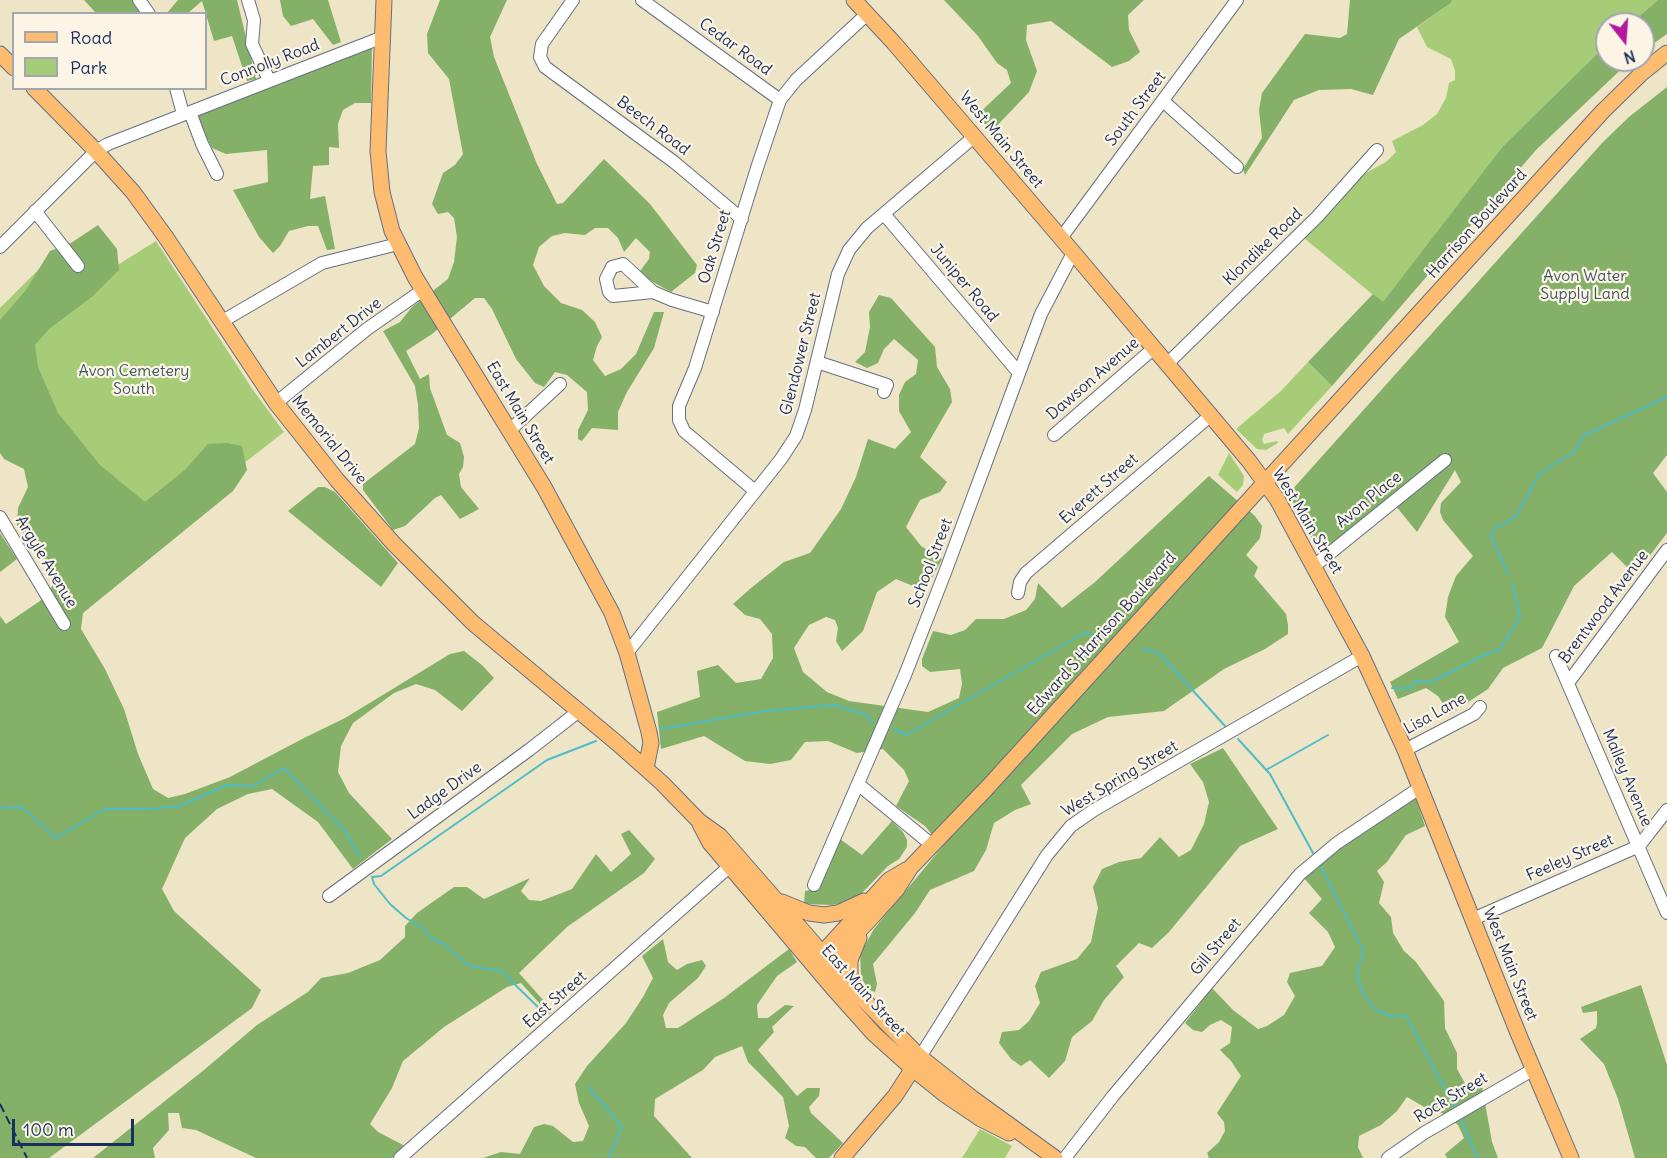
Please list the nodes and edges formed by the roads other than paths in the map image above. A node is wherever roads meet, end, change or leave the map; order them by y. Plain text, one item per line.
1 (248, 0) edge
2 (384, 0) edge
3 (573, 0) edge
4 (642, 0) edge
5 (854, 0) edge
6 (1237, 0) edge
7 (867, 14) junction
8 (383, 37) junction
9 (1667, 53) edge
10 (0, 54) edge
11 (12, 66) edge
12 (269, 80) junction
13 (36, 90) edge
14 (177, 90) edge
15 (780, 100) junction
16 (1162, 101) junction
17 (187, 113) junction
18 (975, 136) junction
19 (1377, 150) dead end
20 (96, 151) junction
21 (1237, 167) dead end
22 (217, 174) dead end
23 (35, 212) junction
24 (884, 214) junction
25 (741, 219) junction
26 (1061, 238) junction
27 (398, 244) junction
28 (0, 247) edge
29 (1074, 253) junction
30 (78, 266) dead end
31 (423, 290) junction
32 (653, 291) dead end
33 (713, 312) junction
34 (221, 322) junction
35 (1154, 348) junction
36 (817, 362) junction
37 (1167, 364) junction
38 (1019, 373) junction
39 (560, 384) dead end
40 (884, 392) dead end
41 (276, 403) junction
42 (1210, 416) junction
43 (1317, 423) joint
44 (510, 430) junction
45 (1053, 435) dead end
46 (1445, 460) dead end
47 (1264, 481) junction
48 (755, 491) junction
49 (0, 517) edge
50 (1667, 550) edge
51 (1314, 566) junction
52 (1018, 592) dead end
53 (64, 624) dead end
54 (627, 652) junction
55 (1362, 656) junction
56 (1556, 656) dead end
57 (1568, 683) junction
58 (1480, 707) dead end
59 (579, 711) junction
60 (1405, 750) junction
61 (646, 768) junction
62 (858, 784) junction
63 (1421, 787) junction
64 (1667, 810) edge
65 (699, 821) junction
66 (932, 845) junction
67 (1639, 846) junction
68 (730, 866) junction
69 (911, 867) junction
70 (889, 880) junction
71 (814, 885) dead end
72 (329, 896) dead end
73 (777, 899) junction
74 (1667, 913) edge
75 (873, 916) junction
76 (1473, 919) junction
77 (821, 962) junction
78 (856, 992) junction
79 (916, 1063) junction
80 (1534, 1069) junction
81 (400, 1158) edge
82 (842, 1158) edge
83 (1055, 1158) edge
84 (1065, 1158) edge
85 (1388, 1158) edge
86 (1571, 1158) edge

1 - 12 street
2 - 8 main road, East Main Street
3 - 25 street, Beech Road
4 - 15 street, Cedar Road
5 - 7 main road, West Main Street
6 - 16 street, South Street
7 - 15 street, Oak Street
7 - 18 main road, West Main Street
8 - 12 street, Connolly Road
8 - 27 main road, East Main Street
9 - 43 main road, Harrison Boulevard
10 - 11 main road
12 - 17 street, Connolly Road
13 - 20 main road, Memorial Drive
14 - 17 street
15 - 25 street, Oak Street
16 - 21 street
16 - 26 street, South Street
17 - 20 street, Connolly Road
17 - 22 street
18 - 24 street, Glendower Street
18 - 26 main road, West Main Street
19 - 37 street, Klondike Road
20 - 23 street, Connolly Road
20 - 34 main road, Memorial Drive
23 - 28 street, Connolly Road
23 - 30 street
24 - 36 street, Glendower Street
24 - 38 street, Juniper Road
25 - 33 street, Oak Street
26 - 29 main road, West Main Street
27 - 31 main road, East Main Street
27 - 34 street
29 - 35 main road, West Main Street
29 - 38 street, School Street
31 - 41 street, Lambert Drive
31 - 44 main road, East Main Street
32 - 33 street
33 - 48 street, Oak Street
34 - 41 main road, Memorial Drive
35 - 37 main road, West Main Street
35 - 45 street, Dawson Avenue
36 - 40 street
36 - 48 street, Glendower Street
37 - 42 main road, West Main Street
38 - 62 street, School Street
39 - 44 street
41 - 59 main road, Memorial Drive
42 - 47 main road, West Main Street
42 - 52 street, Everett Street
43 - 47 main road, Edward S Harrison Boulevard
44 - 54 main road, East Main Street
46 - 51 street, Avon Place
47 - 51 main road, West Main Street
47 - 66 main road, Edward S Harrison Boulevard
48 - 54 street, Glendower Street
49 - 53 street, Argyle Avenue
50 - 57 street, Brentwood Avenue
51 - 55 main road, West Main Street
54 - 61 main road, East Main Street
55 - 60 main road, West Main Street
55 - 79 street, West Spring Street
56 - 57 street, Malley Avenue
57 - 67 street, Malley Avenue
58 - 60 street, Lisa Lane
59 - 61 main road, Memorial Drive
59 - 72 street, Ladge Drive
60 - 63 main road, West Main Street
61 - 65 main road, East Main Street
62 - 66 street
62 - 71 street, School Street
63 - 76 main road, West Main Street
63 - 84 street, Gill Street
64 - 67 street, Feeley Street
65 - 68 main road, East Main Street
65 - 73 main road, East Main Street
66 - 69 main road, Edward S Harrison Boulevard
67 - 74 street, Malley Avenue
67 - 76 street, Feeley Street
68 - 77 main road, East Main Street
68 - 81 street, East Street
69 - 70 main road, Edward S Harrison Boulevard
69 - 75 main road, Edward S Harrison Boulevard
70 - 73 main road
70 - 77 main road, Edward S Harrison Boulevard
73 - 77 main road, East Main Street
75 - 77 main road, Edward S Harrison Boulevard
75 - 78 main road
76 - 80 main road, West Main Street
77 - 78 main road, East Main Street
77 - 79 main road, East Main Street
78 - 79 main road, East Main Street
79 - 82 main road
79 - 83 main road, East Main Street
80 - 85 street, Rock Street
80 - 86 main road, West Main Street

